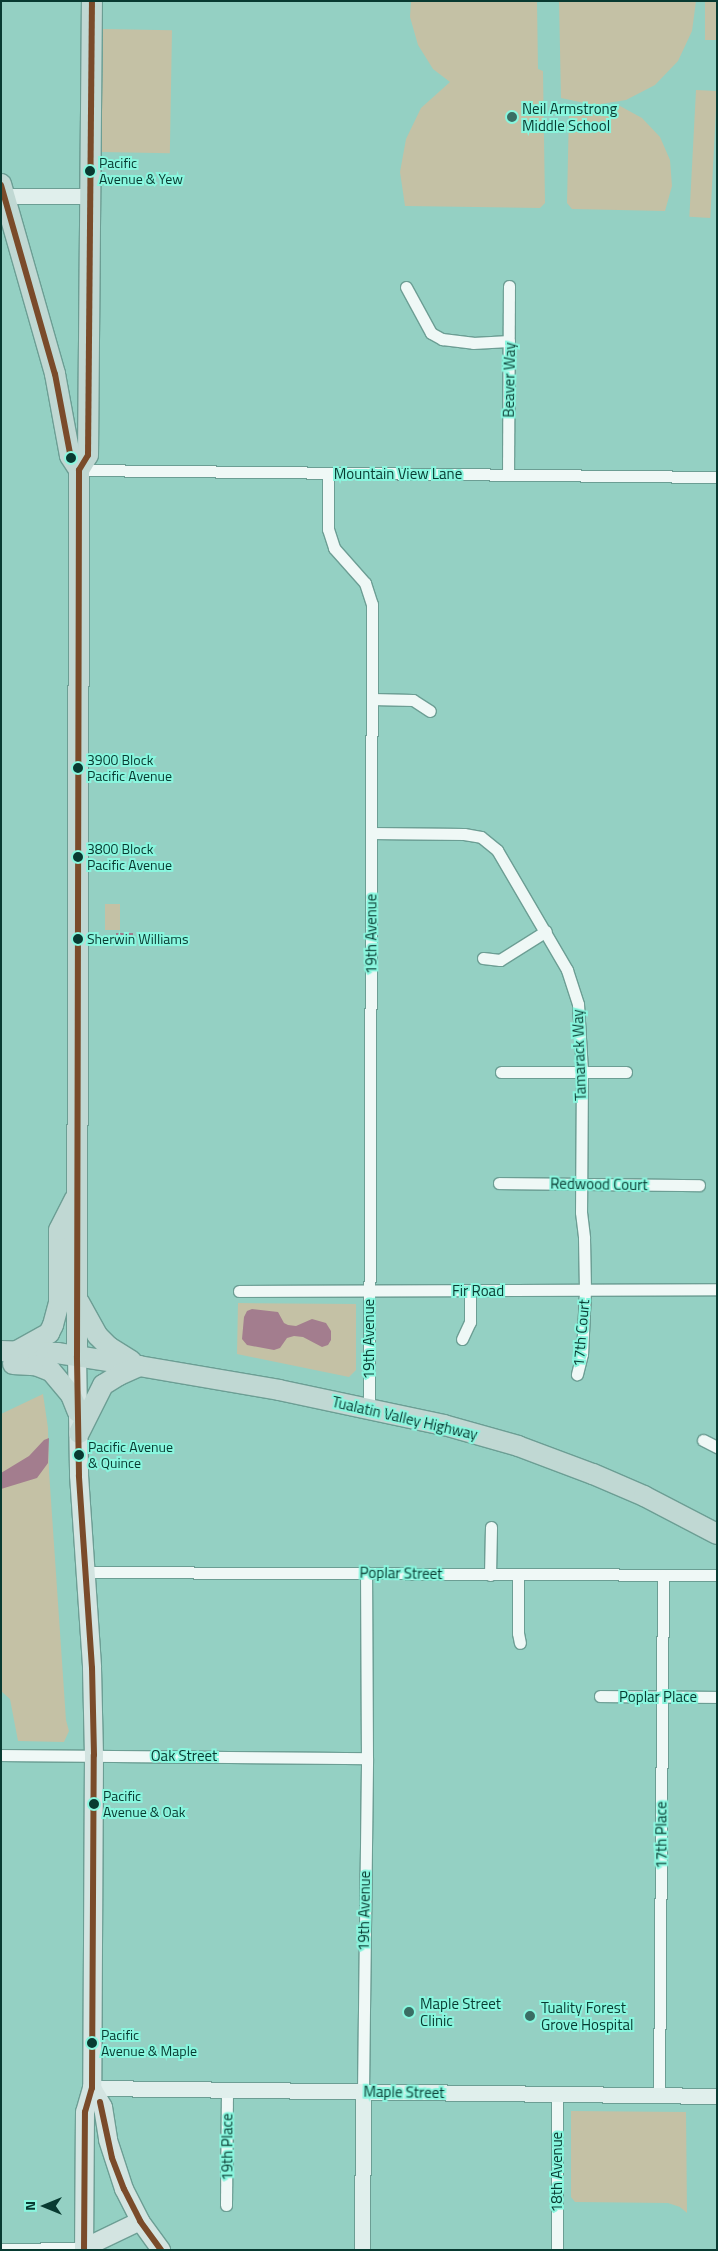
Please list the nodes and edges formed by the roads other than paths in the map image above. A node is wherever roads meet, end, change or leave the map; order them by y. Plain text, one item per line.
1 (92, 1) edge
2 (2, 192) edge
3 (90, 196) junction
4 (509, 286) dead end
5 (406, 288) dead end
6 (509, 340) junction
7 (79, 470) junction
8 (328, 474) junction
9 (508, 475) junction
10 (717, 477) edge
11 (372, 699) junction
12 (430, 711) dead end
13 (371, 833) junction
14 (546, 931) junction
15 (483, 958) dead end
16 (501, 1072) dead end
17 (582, 1072) junction
18 (626, 1072) dead end
19 (499, 1183) dead end
20 (581, 1184) junction
21 (699, 1185) dead end
22 (78, 1195) junction
23 (717, 1289) edge
24 (470, 1291) junction
25 (239, 1292) dead end
26 (369, 1292) junction
27 (585, 1292) junction
28 (78, 1300) junction
29 (462, 1339) dead end
30 (6, 1356) edge
31 (77, 1356) junction
32 (139, 1366) junction
33 (577, 1374) dead end
34 (369, 1408) junction
35 (78, 1412) junction
36 (79, 1433) junction
37 (703, 1440) dead end
38 (717, 1447) edge
39 (491, 1527) dead end
40 (717, 1534) edge
41 (86, 1572) junction
42 (366, 1572) junction
43 (490, 1574) junction
44 (518, 1575) junction
45 (663, 1575) junction
46 (717, 1575) edge
47 (520, 1643) dead end
48 (600, 1696) dead end
49 (662, 1696) junction
50 (717, 1697) edge
51 (1, 1755) edge
52 (94, 1755) junction
53 (367, 1758) junction
54 (92, 2088) junction
55 (227, 2090) junction
56 (363, 2092) junction
57 (557, 2094) junction
58 (659, 2095) junction
59 (717, 2096) edge
60 (226, 2205) dead end
61 (140, 2221) junction
62 (1, 2249) edge
63 (84, 2249) edge
64 (161, 2250) edge
65 (362, 2250) edge
66 (557, 2250) edge

1 - 3 highway
2 - 3 street
2 - 7 highway
3 - 7 highway
4 - 6 street, Beaver Way
5 - 6 street
6 - 9 street, Beaver Way
7 - 8 street, Mountain View Lane
7 - 22 highway
8 - 9 street, Mountain View Lane
8 - 11 street, 19th Avenue
9 - 10 street, Mountain View Lane
11 - 12 street
11 - 13 street, 19th Avenue
13 - 14 street, Tamarack Way
13 - 26 street, 19th Avenue
14 - 15 street
14 - 17 street, Tamarack Way
16 - 17 street
17 - 18 street
17 - 20 street, Tamarack Way
19 - 20 street, Redwood Court
20 - 21 street, Redwood Court
20 - 27 street, Tamarack Way
22 - 28 highway
22 - 30 highway
23 - 27 street, Fir Road
24 - 26 street, Fir Road
24 - 27 street, Fir Road
24 - 29 street
25 - 26 street, Fir Road
26 - 34 street, 19th Avenue
27 - 33 street, 17th Court
28 - 31 highway
28 - 32 highway
30 - 31 highway, Tualatin Valley Highway
30 - 35 highway
31 - 32 highway, Tualatin Valley Highway
31 - 35 main road
32 - 34 highway, Tualatin Valley Highway
32 - 36 highway
34 - 40 highway, Tualatin Valley Highway
35 - 36 main road
36 - 41 main road
37 - 38 street
39 - 43 street
41 - 42 street, Poplar Street
41 - 52 main road
42 - 43 street, Poplar Street
42 - 53 street, 19th Avenue
43 - 44 street, Poplar Street
44 - 45 street, Poplar Street
44 - 47 street
45 - 46 street, Poplar Street
45 - 49 street, 17th Place
48 - 49 street, Poplar Place
49 - 50 street, Poplar Place
49 - 58 street, 17th Place
51 - 52 street, Oak Street
52 - 53 street, Oak Street
52 - 54 main road
53 - 56 street, 19th Avenue
54 - 55 street, Maple Street
54 - 61 main road
54 - 63 main road
55 - 56 street, Maple Street
55 - 60 street, 19th Place
56 - 57 street, Maple Street
56 - 65 street, 19th Avenue
57 - 58 street, Maple Street
57 - 66 street, 18th Avenue
58 - 59 street, Maple Street
61 - 63 main road
61 - 64 main road
62 - 63 street

